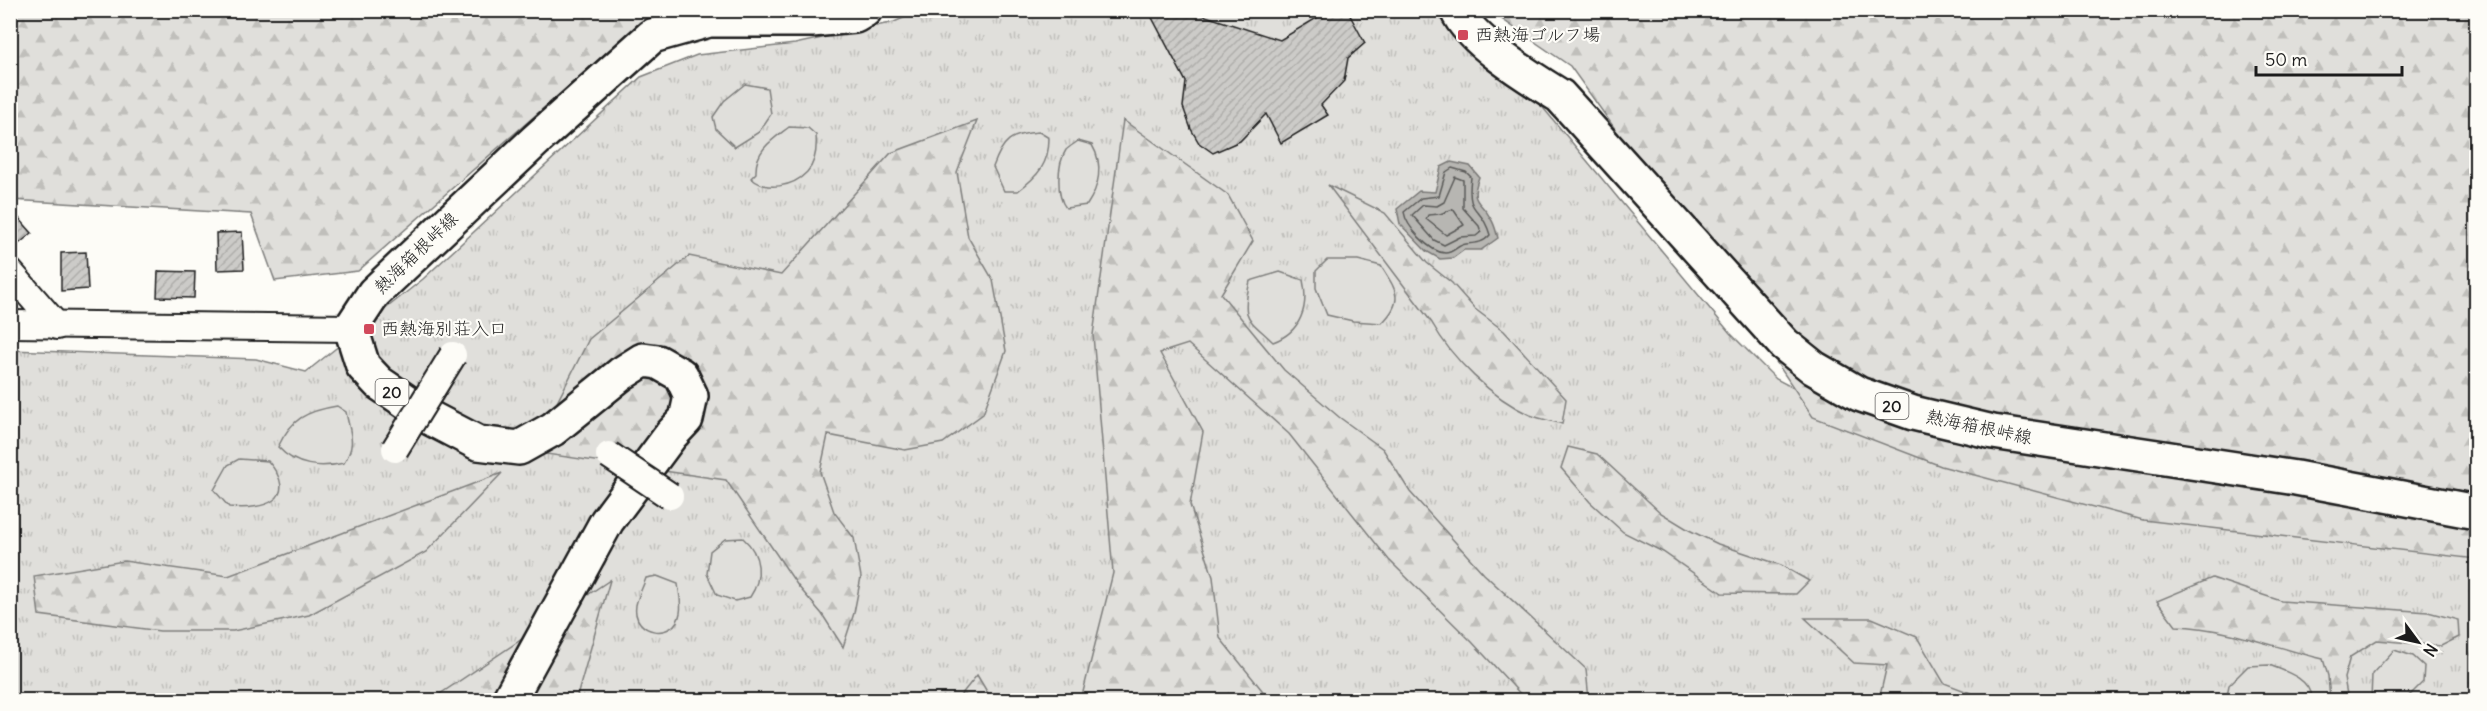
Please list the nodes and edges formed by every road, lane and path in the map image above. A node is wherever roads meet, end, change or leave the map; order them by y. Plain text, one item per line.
1 (865, 10) edge
2 (1457, 10) edge
3 (10, 272) edge
4 (10, 324) edge
5 (57, 326) junction
6 (351, 328) junction
7 (453, 355) dead end
8 (395, 449) dead end
9 (609, 455) dead end
10 (670, 496) dead end
11 (2476, 512) edge
12 (509, 700) edge

1 - 6 main road, 熱海箱根峠線
2 - 11 main road, 熱海箱根峠線 / 20
3 - 5 street
4 - 5 street
5 - 6 street
6 - 12 main road, 20
7 - 8 street, bridge
9 - 10 street, bridge

